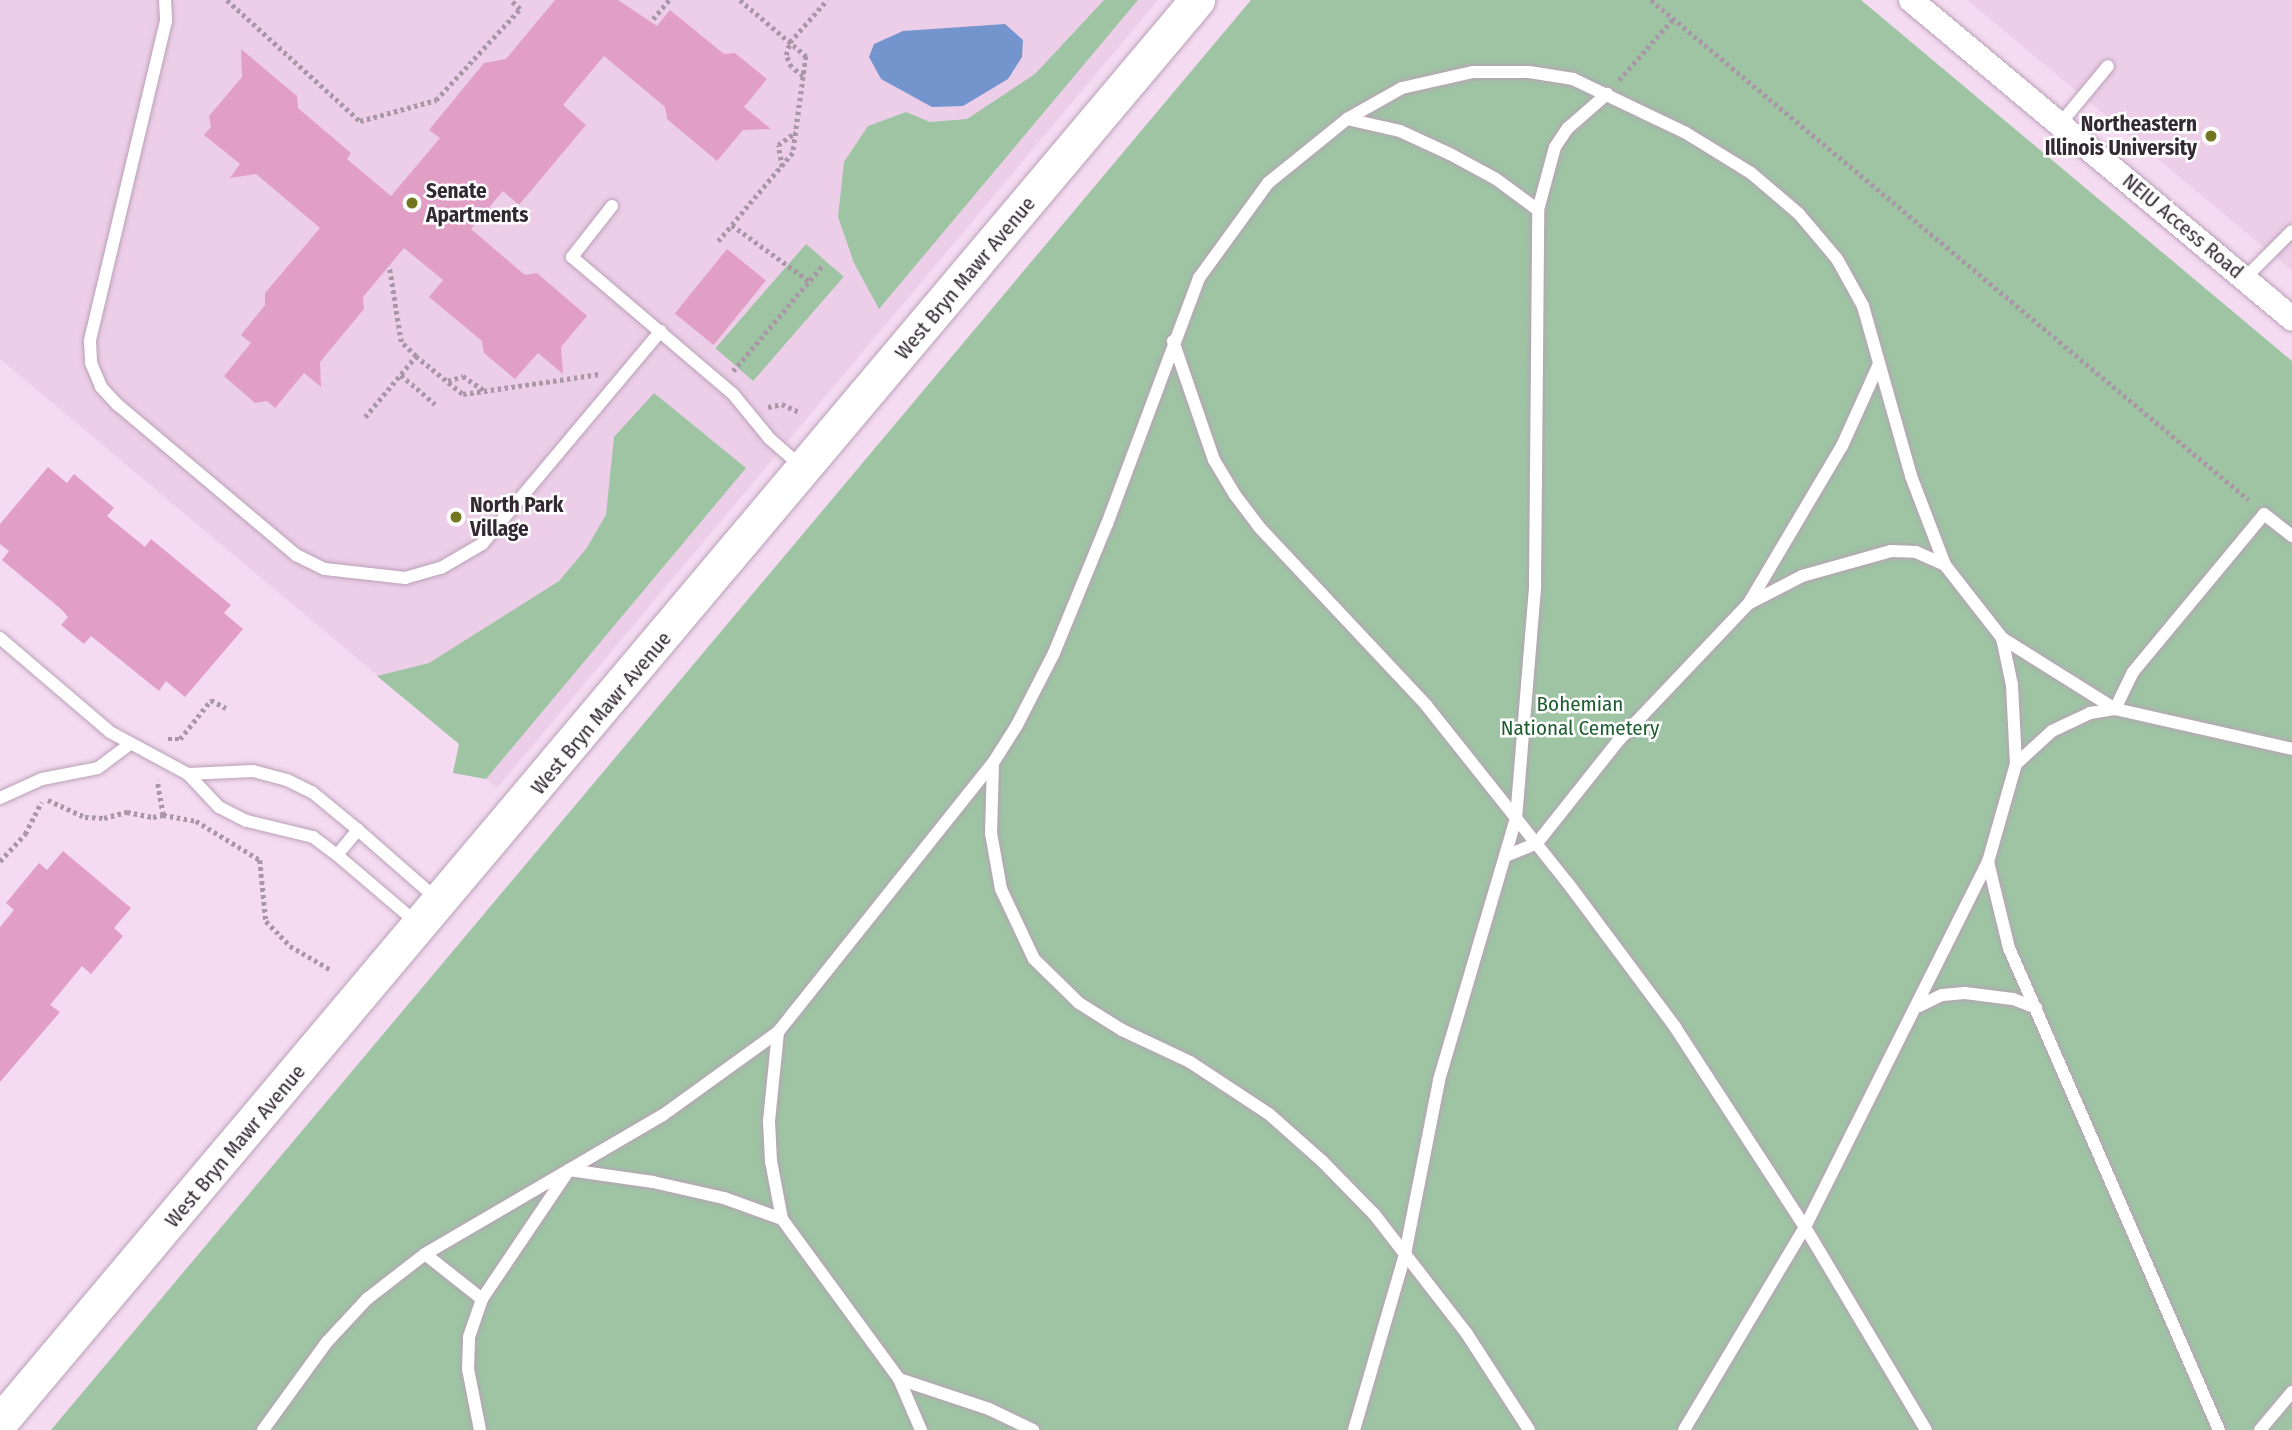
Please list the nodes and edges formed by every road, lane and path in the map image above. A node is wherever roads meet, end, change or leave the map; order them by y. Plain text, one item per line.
1 (165, 0) edge
2 (227, 0) edge
3 (510, 0) edge
4 (669, 0) edge
5 (740, 0) edge
6 (827, 0) edge
7 (1197, 0) edge
8 (1651, 0) edge
9 (1911, 0) edge
10 (653, 19) dead end
11 (1673, 19) junction
12 (790, 42) junction
13 (2108, 66) dead end
14 (804, 77) junction
15 (1607, 94) junction
16 (1347, 119) junction
17 (2060, 124) junction
18 (796, 132) junction
19 (782, 167) junction
20 (612, 206) dead end
21 (1538, 210) junction
22 (732, 225) junction
23 (2292, 231) edge
24 (718, 241) dead end
25 (823, 265) dead end
26 (389, 266) dead end
27 (2245, 278) junction
28 (809, 281) junction
29 (2292, 319) edge
30 (661, 331) junction
31 (1173, 341) junction
32 (416, 356) junction
33 (1879, 363) junction
34 (631, 369) junction
35 (401, 375) junction
36 (447, 382) junction
37 (721, 384) junction
38 (485, 391) junction
39 (435, 404) dead end
40 (799, 412) dead end
41 (365, 417) dead end
42 (752, 418) junction
43 (805, 470) junction
44 (2264, 513) junction
45 (2292, 536) edge
46 (1945, 565) junction
47 (1749, 603) junction
48 (0, 638) edge
49 (2002, 638) junction
50 (226, 708) dead end
51 (2115, 709) junction
52 (129, 745) junction
53 (2292, 749) edge
54 (162, 761) junction
55 (993, 763) junction
56 (2016, 764) junction
57 (188, 774) junction
58 (0, 799) edge
59 (163, 815) junction
60 (1516, 819) junction
61 (358, 830) junction
62 (1537, 843) junction
63 (337, 855) junction
64 (1508, 855) junction
65 (0, 861) edge
66 (1988, 862) junction
67 (431, 915) junction
68 (331, 970) dead end
69 (1919, 1006) junction
70 (2036, 1008) junction
71 (778, 1032) junction
72 (569, 1170) junction
73 (782, 1219) junction
74 (1805, 1227) junction
75 (425, 1254) junction
76 (1405, 1254) junction
77 (482, 1299) junction
78 (899, 1379) junction
79 (2292, 1392) edge
80 (0, 1422) edge
81 (9, 1430) edge
82 (263, 1430) edge
83 (480, 1430) edge
84 (921, 1430) edge
85 (1034, 1430) edge
86 (1354, 1430) edge
87 (1529, 1430) edge
88 (1684, 1430) edge
89 (1926, 1430) edge
90 (2219, 1430) edge
91 (2260, 1430) edge

1 - 34 lane
2 - 3 path
4 - 10 path
5 - 12 path
6 - 12 path
7 - 43 street, West Bryn Mawr Avenue
8 - 11 path
9 - 17 street, NEIU Access Road
11 - 15 path
11 - 44 path
12 - 14 path
12 - 14 path
13 - 17 lane
14 - 18 path
15 - 16 lane
15 - 21 lane
15 - 33 lane
16 - 21 lane
16 - 31 lane
17 - 27 street, NEIU Access Road
18 - 19 path
18 - 19 path
19 - 22 path
20 - 30 lane
21 - 60 lane
22 - 24 path
22 - 28 path
23 - 27 lane
25 - 28 path
26 - 32 path
27 - 29 street, NEIU Access Road
28 - 37 path
30 - 34 lane
30 - 37 lane
31 - 55 lane
31 - 60 lane
32 - 35 path
32 - 36 path
33 - 46 lane
33 - 47 lane
34 - 38 path
35 - 39 path
35 - 41 path
36 - 38 path
36 - 38 path
37 - 42 lane
40 - 42 path
42 - 43 lane
43 - 67 street, West Bryn Mawr Avenue
44 - 45 lane
44 - 51 lane
46 - 47 lane
46 - 49 lane
47 - 62 lane
48 - 52 lane
49 - 51 lane
49 - 56 lane
50 - 54 path
51 - 53 lane
51 - 56 lane
52 - 54 lane
52 - 58 lane
54 - 57 lane
54 - 59 path
55 - 71 lane
55 - 76 lane
56 - 66 lane
57 - 61 lane
57 - 63 lane
59 - 65 path
59 - 68 path
60 - 62 lane
60 - 64 lane
61 - 63 lane
61 - 67 lane
62 - 64 lane
62 - 74 lane
63 - 67 lane
64 - 76 lane
66 - 69 lane
66 - 70 lane
67 - 80 street, West Bryn Mawr Avenue
69 - 70 lane
69 - 74 lane
70 - 90 lane
71 - 72 lane
71 - 73 lane
72 - 73 lane
72 - 75 lane
72 - 77 lane
73 - 78 lane
74 - 88 lane
74 - 89 lane
75 - 77 lane
75 - 82 lane
76 - 86 lane
76 - 87 lane
77 - 83 lane
78 - 84 lane
78 - 85 lane
79 - 91 lane
80 - 81 lane

